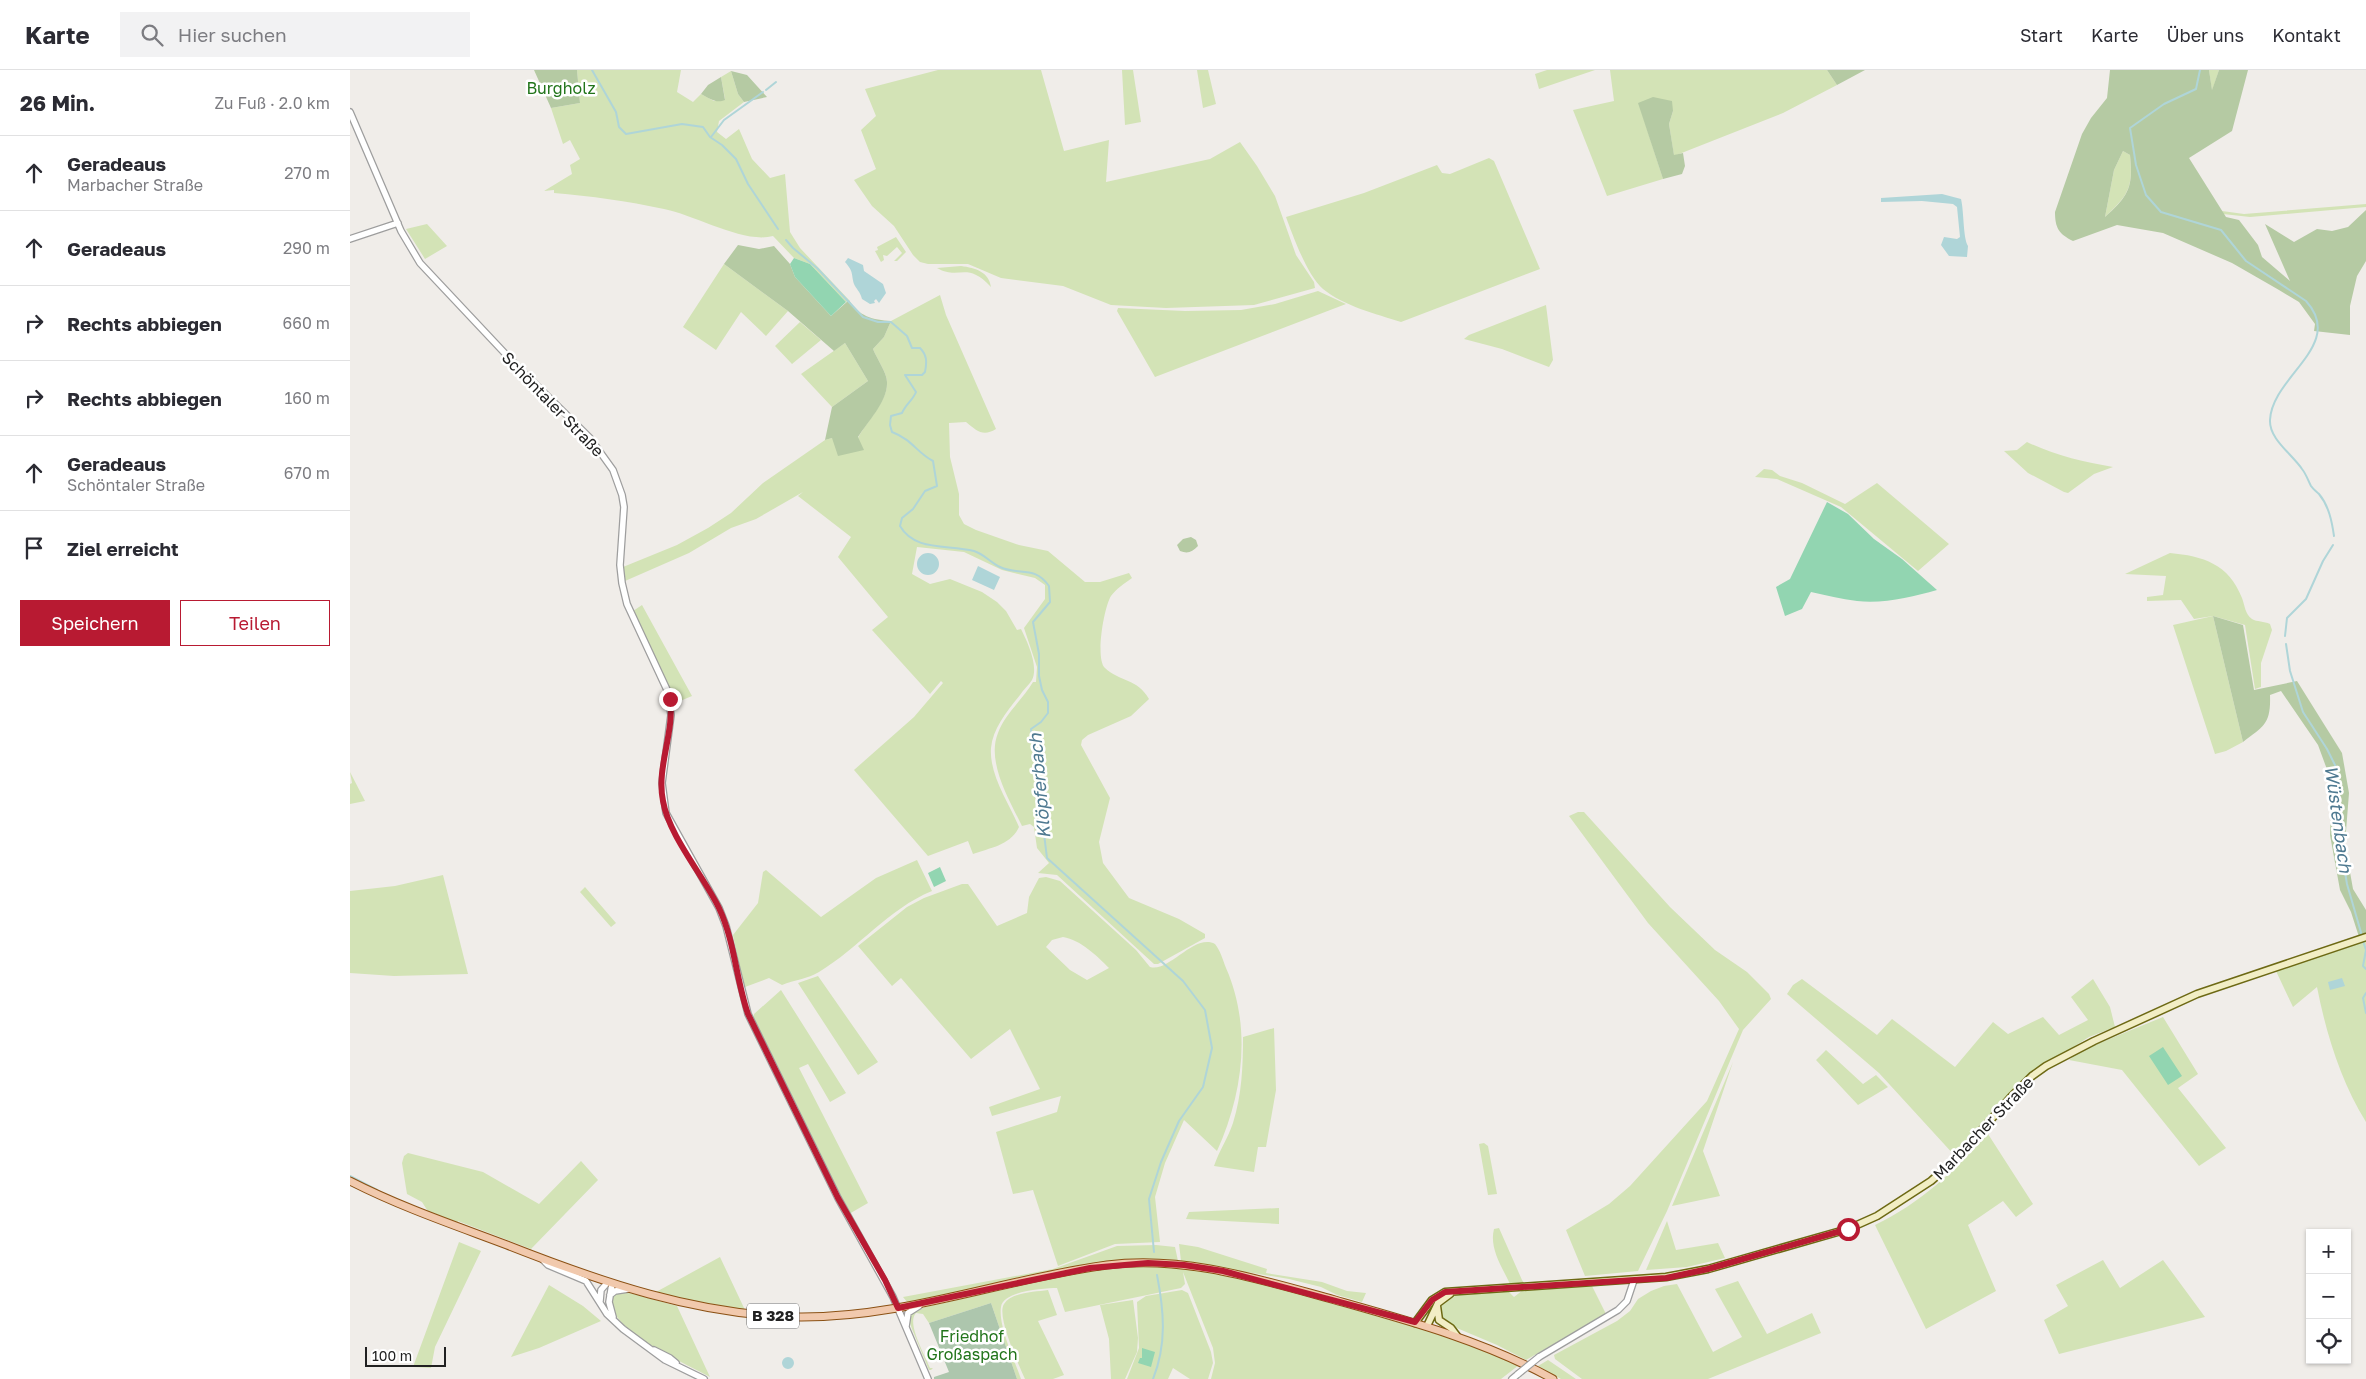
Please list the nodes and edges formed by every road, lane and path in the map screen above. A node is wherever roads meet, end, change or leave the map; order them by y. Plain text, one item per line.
1 (350, 112) edge
2 (398, 222) junction
3 (350, 239) edge
4 (2364, 938) edge
5 (350, 1181) edge
6 (542, 1260) junction
7 (1634, 1280) junction
8 (609, 1283) junction
9 (630, 1289) junction
10 (1457, 1292) junction
11 (610, 1295) junction
12 (600, 1301) junction
13 (1438, 1303) junction
14 (923, 1304) junction
15 (898, 1308) junction
16 (615, 1321) junction
17 (1415, 1322) junction
18 (1427, 1326) junction
19 (907, 1328) junction
20 (1457, 1336) junction
21 (704, 1379) edge
22 (928, 1379) edge
23 (1512, 1379) edge
24 (1553, 1379) edge

1 - 2 street, Schöntaler Straße
2 - 3 street
2 - 15 street, Schöntaler Straße
4 - 7 main road, Marbacher Straße
5 - 6 main road, B 328
6 - 8 main road, B 328
6 - 12 street
7 - 10 main road, Marbacher Straße
7 - 23 street, bridge
8 - 9 main road, B 328
8 - 11 street
8 - 12 street
9 - 11 street
9 - 15 main road, B 328
10 - 13 main road
10 - 17 main road
11 - 16 street
12 - 16 street
13 - 18 main road
13 - 20 main road
14 - 15 main road, B 328
14 - 17 main road, B 328
14 - 19 street
15 - 19 street
16 - 21 street
17 - 18 main road, B 328
18 - 20 main road, B 328
19 - 22 street
20 - 24 main road, B 328

